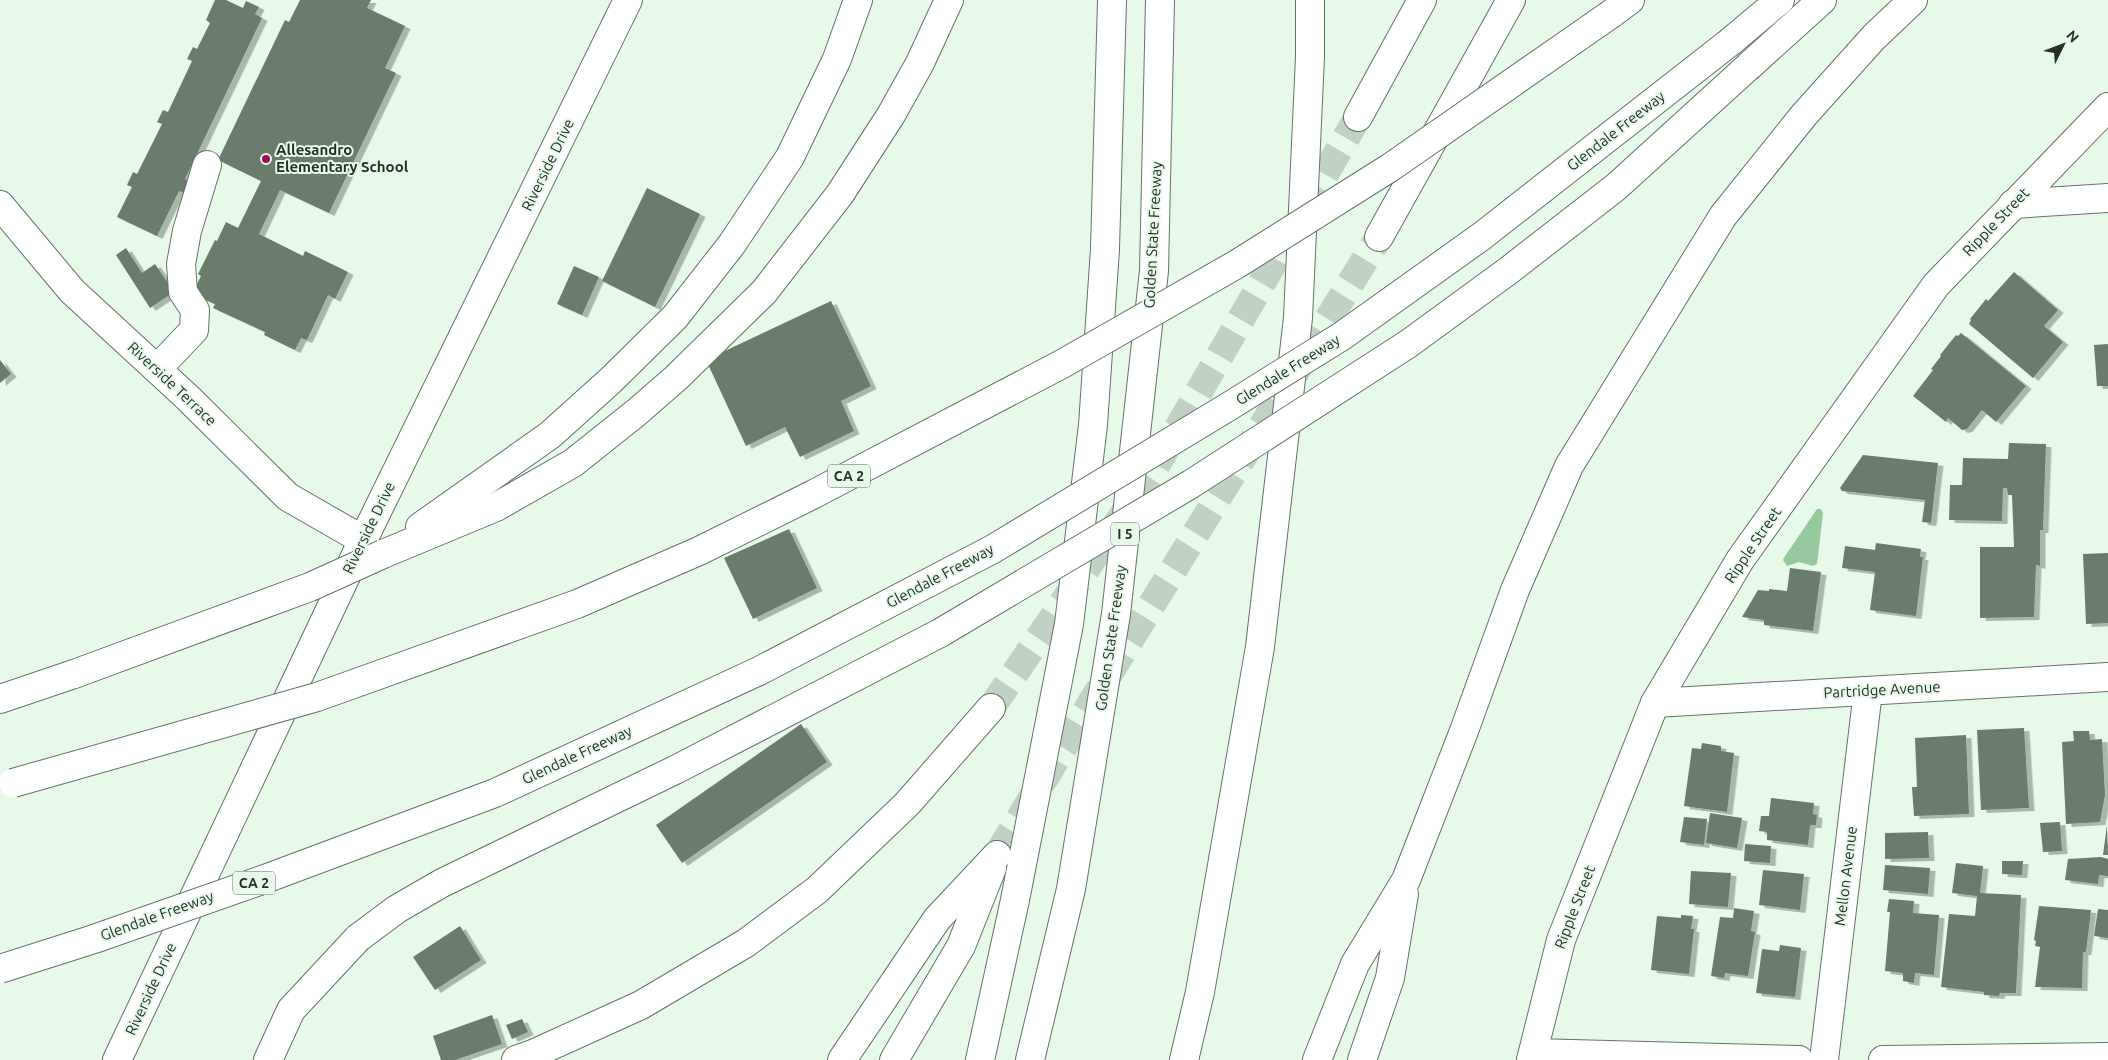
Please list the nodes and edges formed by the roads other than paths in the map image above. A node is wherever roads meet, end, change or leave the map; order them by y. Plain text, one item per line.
1 (628, 0) edge
2 (858, 0) edge
3 (949, 0) edge
4 (1112, 0) edge
5 (1160, 0) edge
6 (1310, 0) edge
7 (1422, 0) edge
8 (1511, 0) edge
9 (1780, 0) edge
10 (1822, 0) edge
11 (1913, 0) edge
12 (1621, 5) edge
13 (2108, 107) edge
14 (1358, 117) tunnel mouth
15 (207, 165) dead end
16 (2108, 198) edge
17 (2013, 204) junction
18 (0, 205) edge
19 (1379, 237) tunnel mouth
20 (157, 370) junction
21 (373, 547) junction
22 (2108, 677) edge
23 (1868, 691) junction
24 (0, 699) edge
25 (1655, 703) junction
26 (991, 708) tunnel mouth
27 (6, 785) edge
28 (1406, 880) junction
29 (0, 969) edge
30 (1532, 1057) edge
31 (2108, 1057) edge
32 (117, 1060) edge
33 (268, 1060) edge
34 (516, 1060) edge
35 (842, 1060) edge
36 (894, 1060) edge
37 (980, 1060) edge
38 (1030, 1060) edge
39 (1184, 1060) edge
40 (1317, 1060) edge
41 (1362, 1060) edge
42 (1799, 1060) edge
43 (1824, 1060) edge
44 (1883, 1060) edge

1 - 21 main road, Riverside Drive
2 - 21 main road
3 - 21 main road
4 - 37 main road
5 - 38 main road, Golden State Freeway / I 5
6 - 39 main road
7 - 14 main road
8 - 19 main road
9 - 29 main road, Glendale Freeway / CA 2, bridge
10 - 33 main road, bridge
11 - 28 main road
12 - 27 main road, CA 2, bridge
13 - 17 main road, Ripple Street
15 - 20 main road
16 - 17 main road
17 - 25 main road, Ripple Street
18 - 20 main road, Riverside Terrace
20 - 21 main road, Riverside Terrace
21 - 24 main road, bridge
21 - 32 main road, Riverside Drive
22 - 23 main road, Partridge Avenue
23 - 25 main road, Partridge Avenue
23 - 43 main road, Mellon Avenue
25 - 30 main road, Ripple Street
26 - 34 main road
28 - 40 main road
28 - 41 main road
30 - 42 main road
31 - 44 main road
35 - 36 main road

